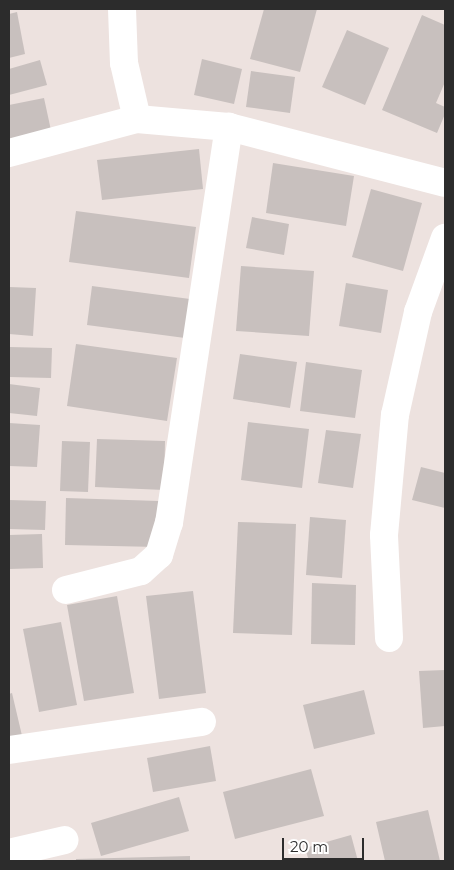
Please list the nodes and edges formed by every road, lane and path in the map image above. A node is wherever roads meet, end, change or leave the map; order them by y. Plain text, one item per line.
1 (122, 9) edge
2 (137, 119) junction
3 (229, 127) junction
4 (9, 153) edge
5 (445, 183) edge
6 (445, 238) edge
7 (66, 590) dead end
8 (389, 638) dead end
9 (202, 722) dead end
10 (9, 750) edge
11 (64, 840) dead end
12 (9, 853) edge

1 - 2 street
2 - 3 street
2 - 4 street
3 - 5 street
3 - 7 street
6 - 8 street
9 - 10 street
11 - 12 street

